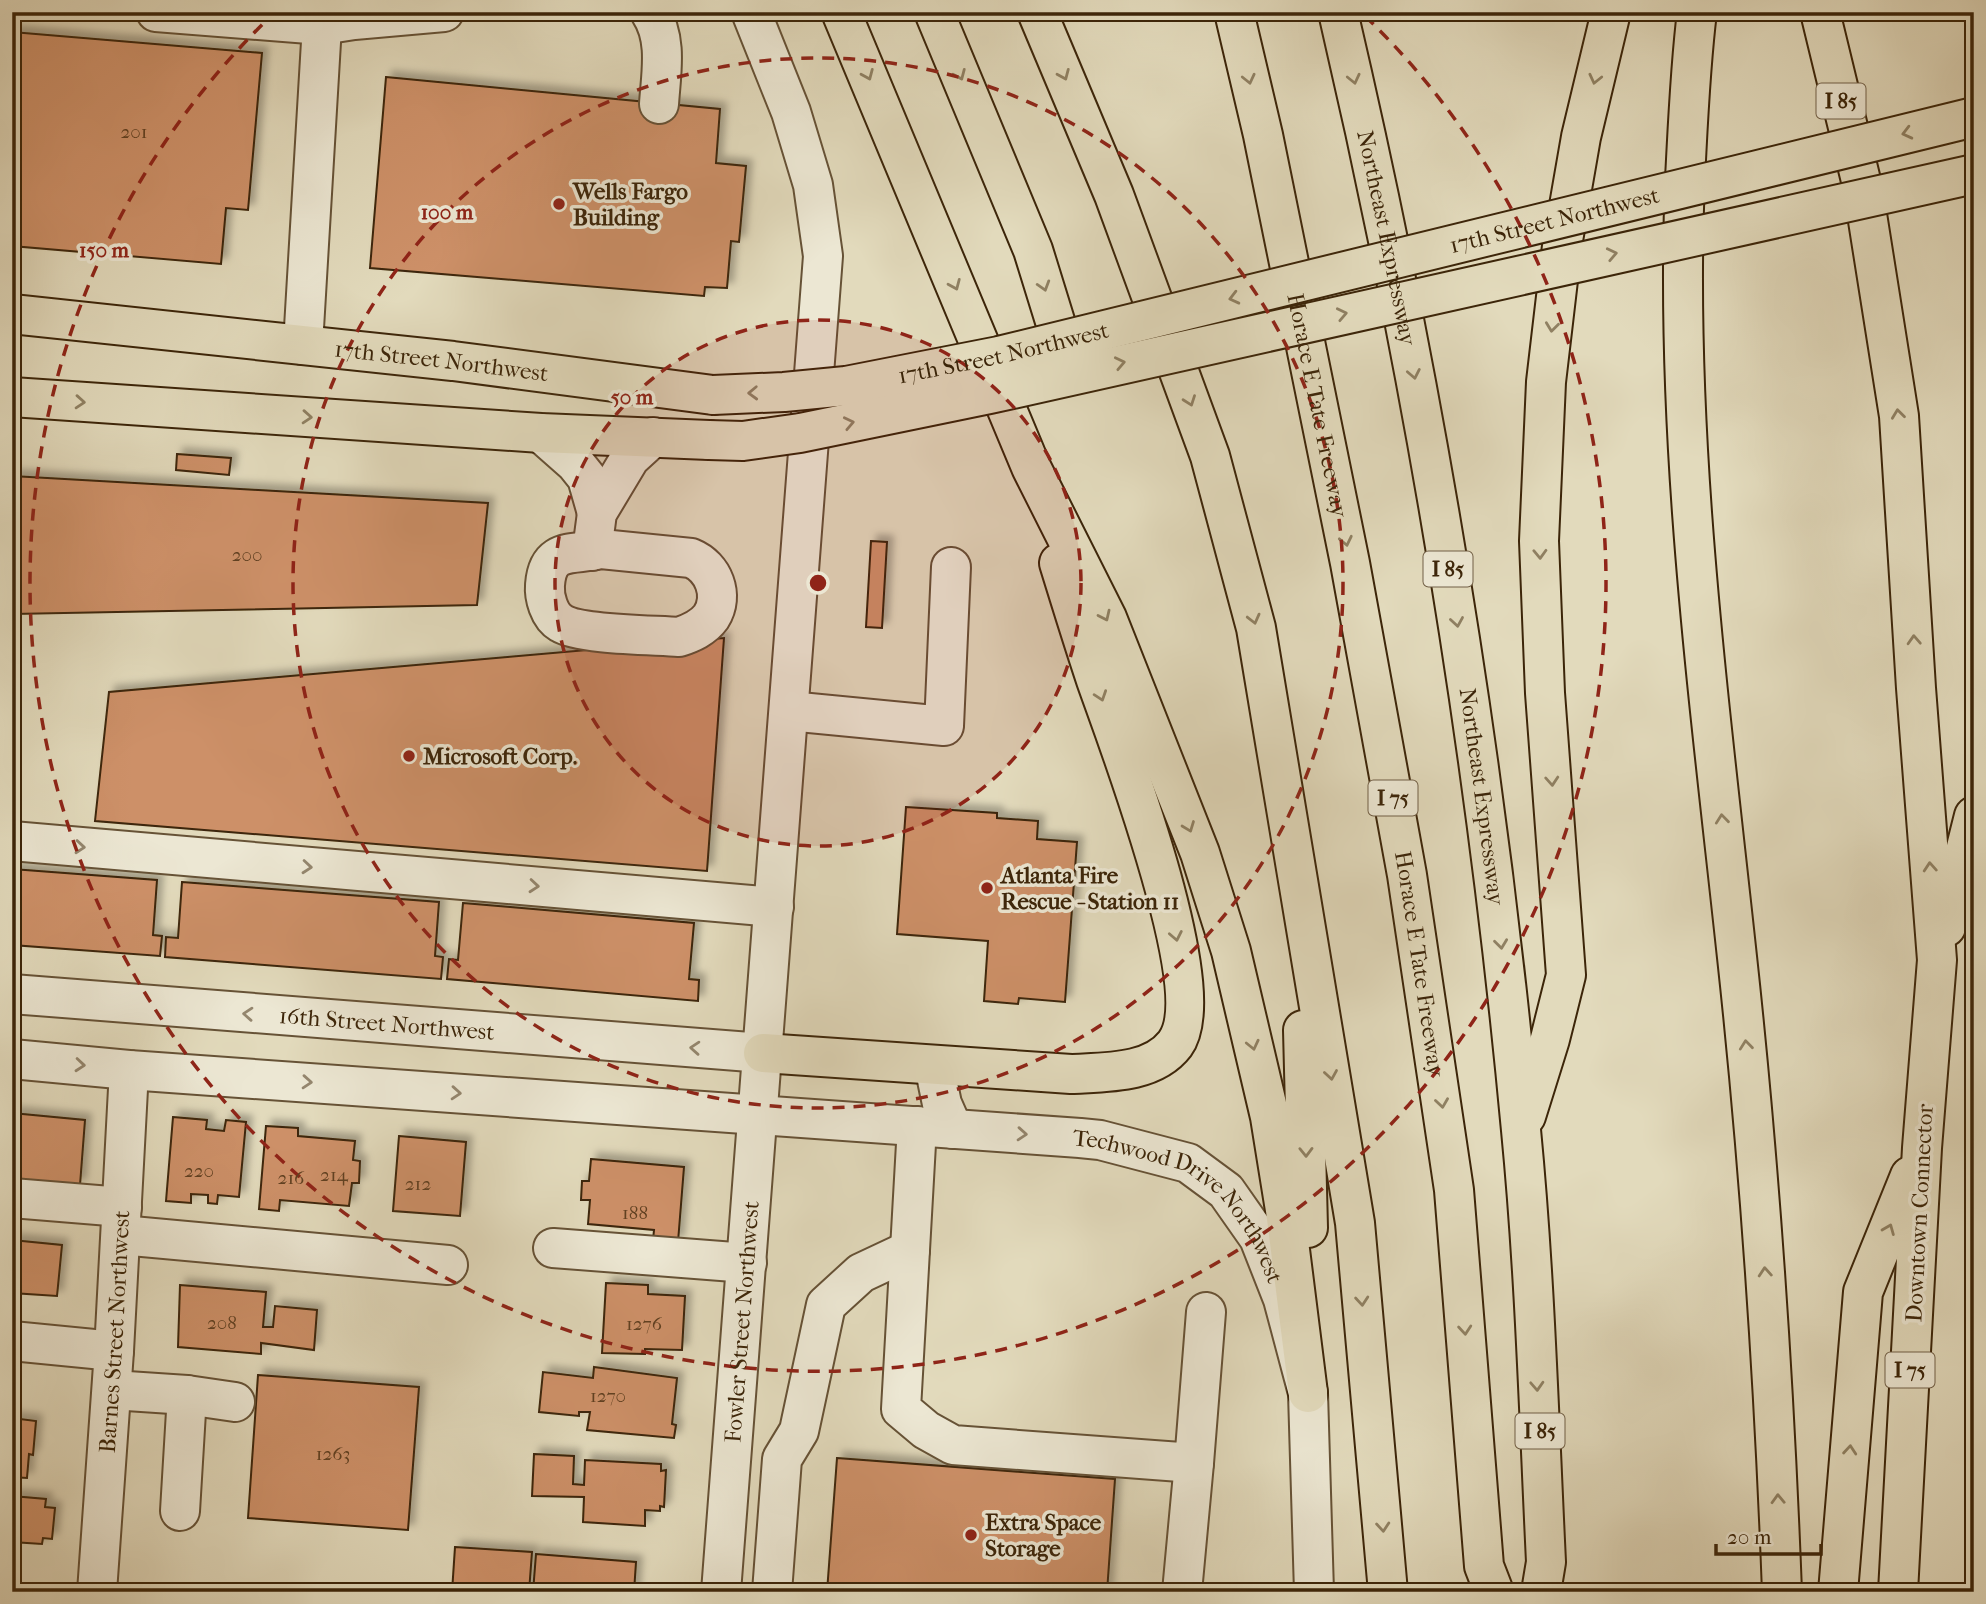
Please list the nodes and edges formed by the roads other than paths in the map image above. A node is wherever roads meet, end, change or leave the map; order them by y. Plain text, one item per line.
1 (156, 12) edge
2 (444, 12) edge
3 (650, 12) edge
4 (751, 12) edge
5 (841, 12) edge
6 (934, 12) edge
7 (1037, 12) edge
8 (1234, 12) edge
9 (1338, 12) edge
10 (1611, 12) edge
11 (1697, 12) edge
12 (1820, 12) edge
13 (322, 25) junction
14 (659, 104) dead end
15 (1974, 117) edge
16 (1974, 174) edge
17 (12, 314) edge
18 (303, 345) junction
19 (1066, 358) junction
20 (12, 397) edge
21 (541, 433) junction
22 (653, 437) junction
23 (1031, 467) junction
24 (597, 513) junction
25 (592, 551) dead end
26 (951, 567) dead end
27 (789, 711) junction
28 (1289, 815) junction
29 (1974, 816) edge
30 (12, 841) edge
31 (774, 906) junction
32 (1937, 960) junction
33 (12, 994) edge
34 (763, 1053) junction
35 (12, 1059) edge
36 (934, 1065) junction
37 (129, 1070) junction
38 (758, 1114) junction
39 (935, 1128) junction
40 (1522, 1131) junction
41 (1922, 1148) junction
42 (12, 1198) edge
43 (121, 1221) junction
44 (553, 1248) dead end
45 (910, 1250) junction
46 (747, 1263) junction
47 (448, 1265) dead end
48 (1206, 1312) dead end
49 (12, 1341) edge
50 (114, 1351) junction
51 (112, 1390) junction
52 (1308, 1393) junction
53 (187, 1395) junction
54 (235, 1402) dead end
55 (1194, 1463) junction
56 (180, 1511) dead end
57 (97, 1592) edge
58 (721, 1592) edge
59 (772, 1592) edge
60 (1182, 1592) edge
61 (1314, 1592) edge
62 (1388, 1592) edge
63 (1494, 1592) edge
64 (1541, 1592) edge
65 (1782, 1592) edge
66 (1838, 1592) edge
67 (1898, 1592) edge

1 - 13 street
2 - 13 street
3 - 14 street
4 - 27 street, Fowler Street Northwest
5 -> 23 main road
6 -> 19 main road
7 -> 28 main road
8 -> 63 main road, Horace E Tate Freeway / I 75
9 -> 40 main road, Northeast Expressway / I 85
10 -> 40 main road
65 -> 11 main road
32 -> 12 main road, I 85
13 - 18 street
15 -> 19 main road, 17th Street Northwest, bridge
19 -> 16 main road, 17th Street Northwest, bridge
17 - 18 main road, 17th Street Northwest
19 -> 18 main road, 17th Street Northwest, bridge
22 -> 19 main road, 17th Street Northwest, bridge
20 -> 21 main road, 17th Street Northwest
21 - 22 main road, 17th Street Northwest
21 - 24 street
22 - 24 street
23 -> 36 main road
23 -> 52 main road
24 - 25 street
26 - 27 street
27 - 31 street, Fowler Street Northwest
28 -> 52 main road
28 -> 62 main road
29 - 32 main road, I 75
30 -> 31 street
31 - 34 street, Fowler Street Northwest
32 - 41 main road, Downtown Connector / I 75
34 -> 33 street, 16th Street Northwest
34 - 36 main road
34 - 38 street, Fowler Street Northwest
35 -> 37 street
36 - 39 street
37 -> 38 street
37 - 43 street, Barnes Street Northwest
38 - 39 street, Techwood Drive Northwest
38 - 46 street, Fowler Street Northwest
39 - 45 street
39 -> 52 street, Techwood Drive Northwest
40 -> 64 main road, Northeast Expressway / I 85
66 -> 41 main road
41 - 67 main road, Downtown Connector / I 75
42 - 43 street
43 - 47 street
43 - 50 street, Barnes Street Northwest
44 - 46 street
45 - 55 street
45 - 59 street
46 - 58 street, Fowler Street Northwest
48 - 55 street
49 - 50 street
50 - 51 street, Barnes Street Northwest
51 - 53 street
51 - 57 street, Barnes Street Northwest
52 - 61 street, Techwood Drive Northwest
53 - 54 street
53 - 56 street
55 - 60 street

